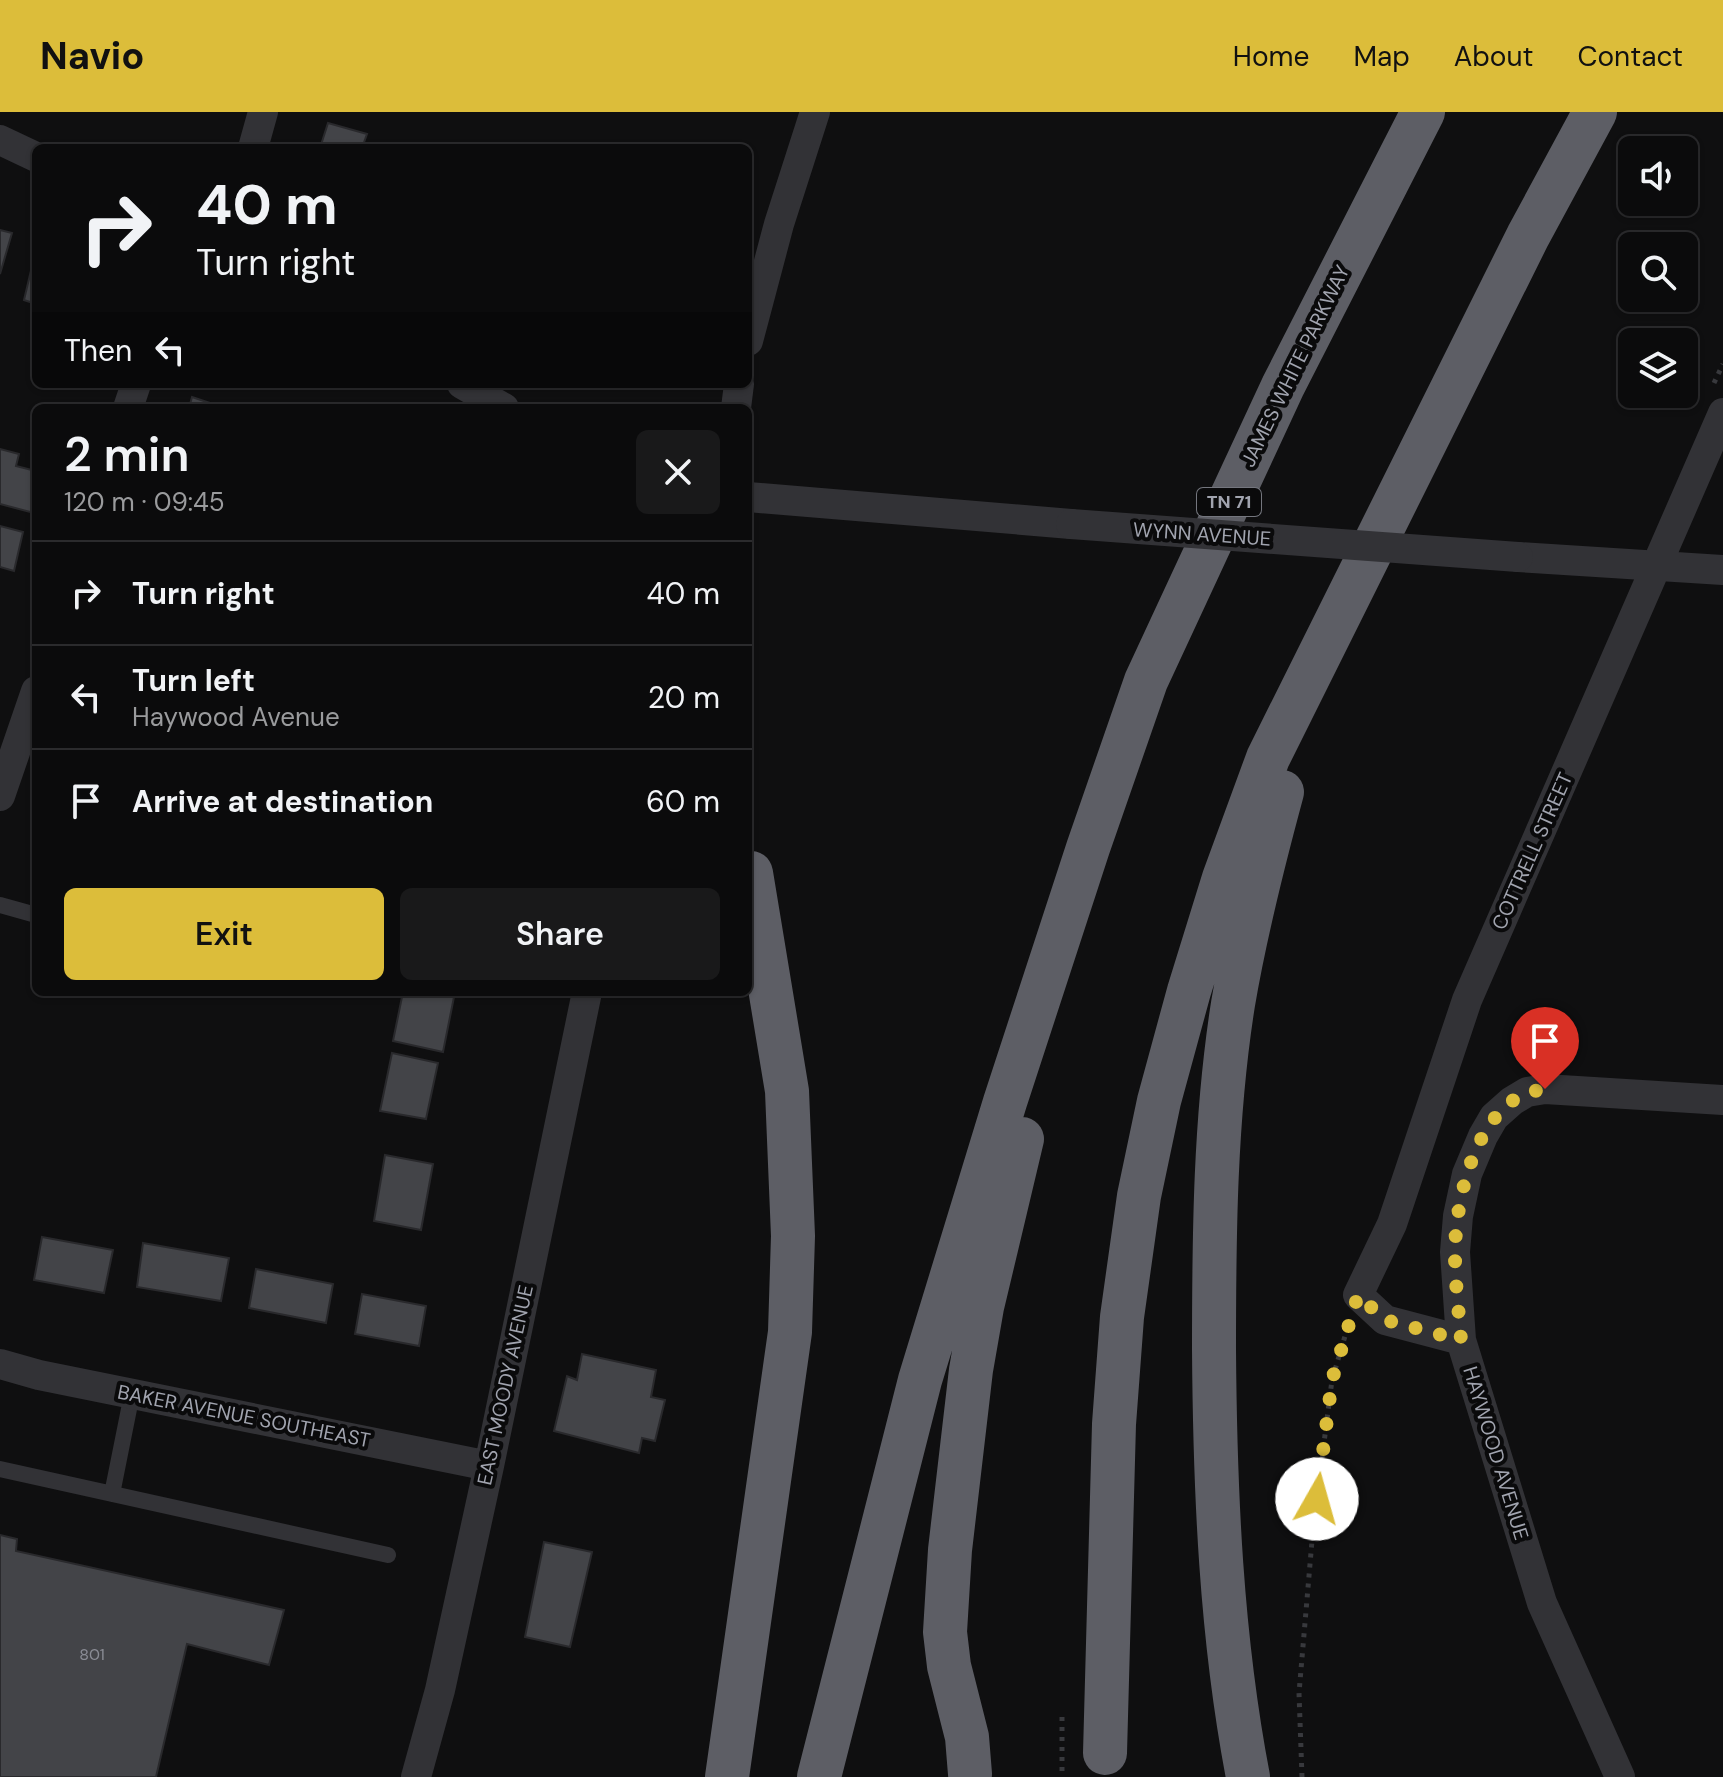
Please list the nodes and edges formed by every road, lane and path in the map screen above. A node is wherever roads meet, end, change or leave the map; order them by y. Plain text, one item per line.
1 (263, 112) edge
2 (815, 112) edge
3 (1423, 112) edge
4 (1595, 112) edge
5 (0, 140) edge
6 (254, 144) edge
7 (32, 155) edge
8 (752, 326) edge
9 (469, 388) edge
10 (497, 404) edge
11 (1723, 413) edge
12 (752, 497) edge
13 (1656, 566) junction
14 (1723, 570) edge
15 (1353, 588) junction
16 (32, 703) edge
17 (0, 796) edge
18 (1088, 848) junction
19 (752, 884) edge
20 (0, 905) edge
21 (32, 914) edge
22 (586, 996) edge
23 (1723, 1100) edge
24 (1358, 1295) junction
25 (1461, 1340) junction
26 (0, 1364) edge
27 (132, 1394) junction
28 (489, 1466) junction
29 (0, 1469) edge
30 (112, 1494) junction
31 (388, 1555) dead end
32 (1062, 1717) dead end
33 (1105, 1765) edge
34 (970, 1776) edge
35 (416, 1777) edge
36 (727, 1777) edge
37 (819, 1777) edge
38 (1062, 1777) edge
39 (1248, 1777) edge
40 (1302, 1777) edge
41 (1620, 1777) edge

1 - 6 street
2 - 8 street
3 - 18 highway, JAMES WHITE PARKWAY / TN 71
4 - 15 highway
5 - 7 street
9 - 10 street
11 - 13 street, COTTRELL STREET
12 - 13 street, WYNN AVENUE, bridge
13 - 14 street, WYNN AVENUE
13 - 24 street, COTTRELL STREET
15 - 33 highway
15 - 39 highway
16 - 17 street
18 - 34 highway
18 - 37 highway
19 - 36 highway
20 - 21 lane
22 - 28 street, EAST MOODY AVENUE
23 - 25 street, HAYWOOD AVENUE
24 - 25 street
24 - 40 path
25 - 41 street, HAYWOOD AVENUE
26 - 27 street, BAKER AVENUE SOUTHEAST
27 - 28 street, BAKER AVENUE SOUTHEAST
27 - 30 lane
28 - 35 street, EAST MOODY AVENUE
29 - 30 lane
30 - 31 lane
32 - 38 path

